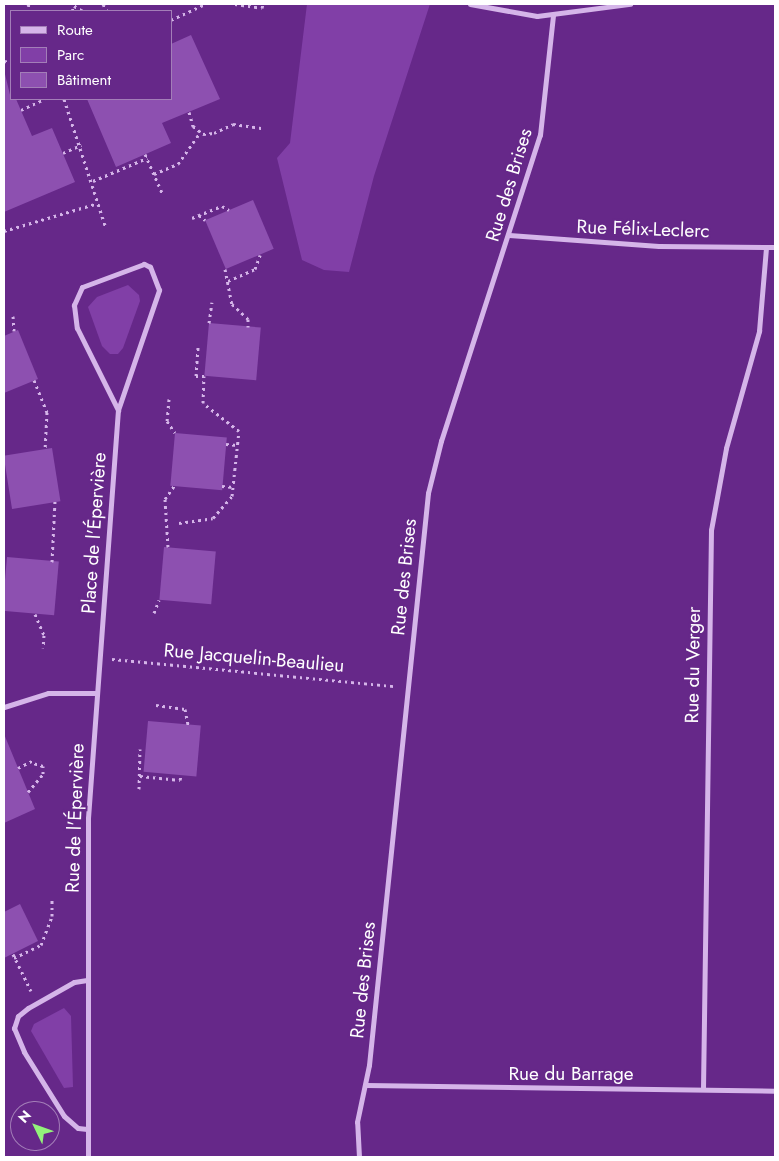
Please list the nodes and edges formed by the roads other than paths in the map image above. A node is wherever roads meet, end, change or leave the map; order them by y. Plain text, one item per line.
1 (470, 4) edge
2 (630, 4) edge
3 (553, 15) junction
4 (509, 235) junction
5 (766, 247) junction
6 (775, 247) edge
7 (118, 410) junction
8 (99, 658) joint
9 (96, 693) junction
10 (4, 707) edge
11 (87, 980) junction
12 (366, 1085) junction
13 (703, 1089) junction
14 (775, 1091) edge
15 (88, 1130) junction
16 (88, 1157) edge
17 (360, 1157) edge

1 - 3 street
2 - 3 street
3 - 4 street, Rue des Brises
4 - 5 street, Rue Félix-Leclerc
4 - 12 street, Rue des Brises
5 - 6 street, Rue Félix-Leclerc
5 - 13 street, Rue du Verger
7 - 7 street, Place de l'Épervière
7 - 8 street, Place de l'Épervière
8 - 9 street, Rue de l'Épervière
9 - 10 street
9 - 11 street, Rue de l'Épervière
11 - 15 street, Rue de l'Épervière
11 - 15 street
12 - 13 street, Rue du Barrage
12 - 17 street, Rue des Brises
13 - 14 street, Rue du Barrage
15 - 16 street, Rue de l'Épervière

